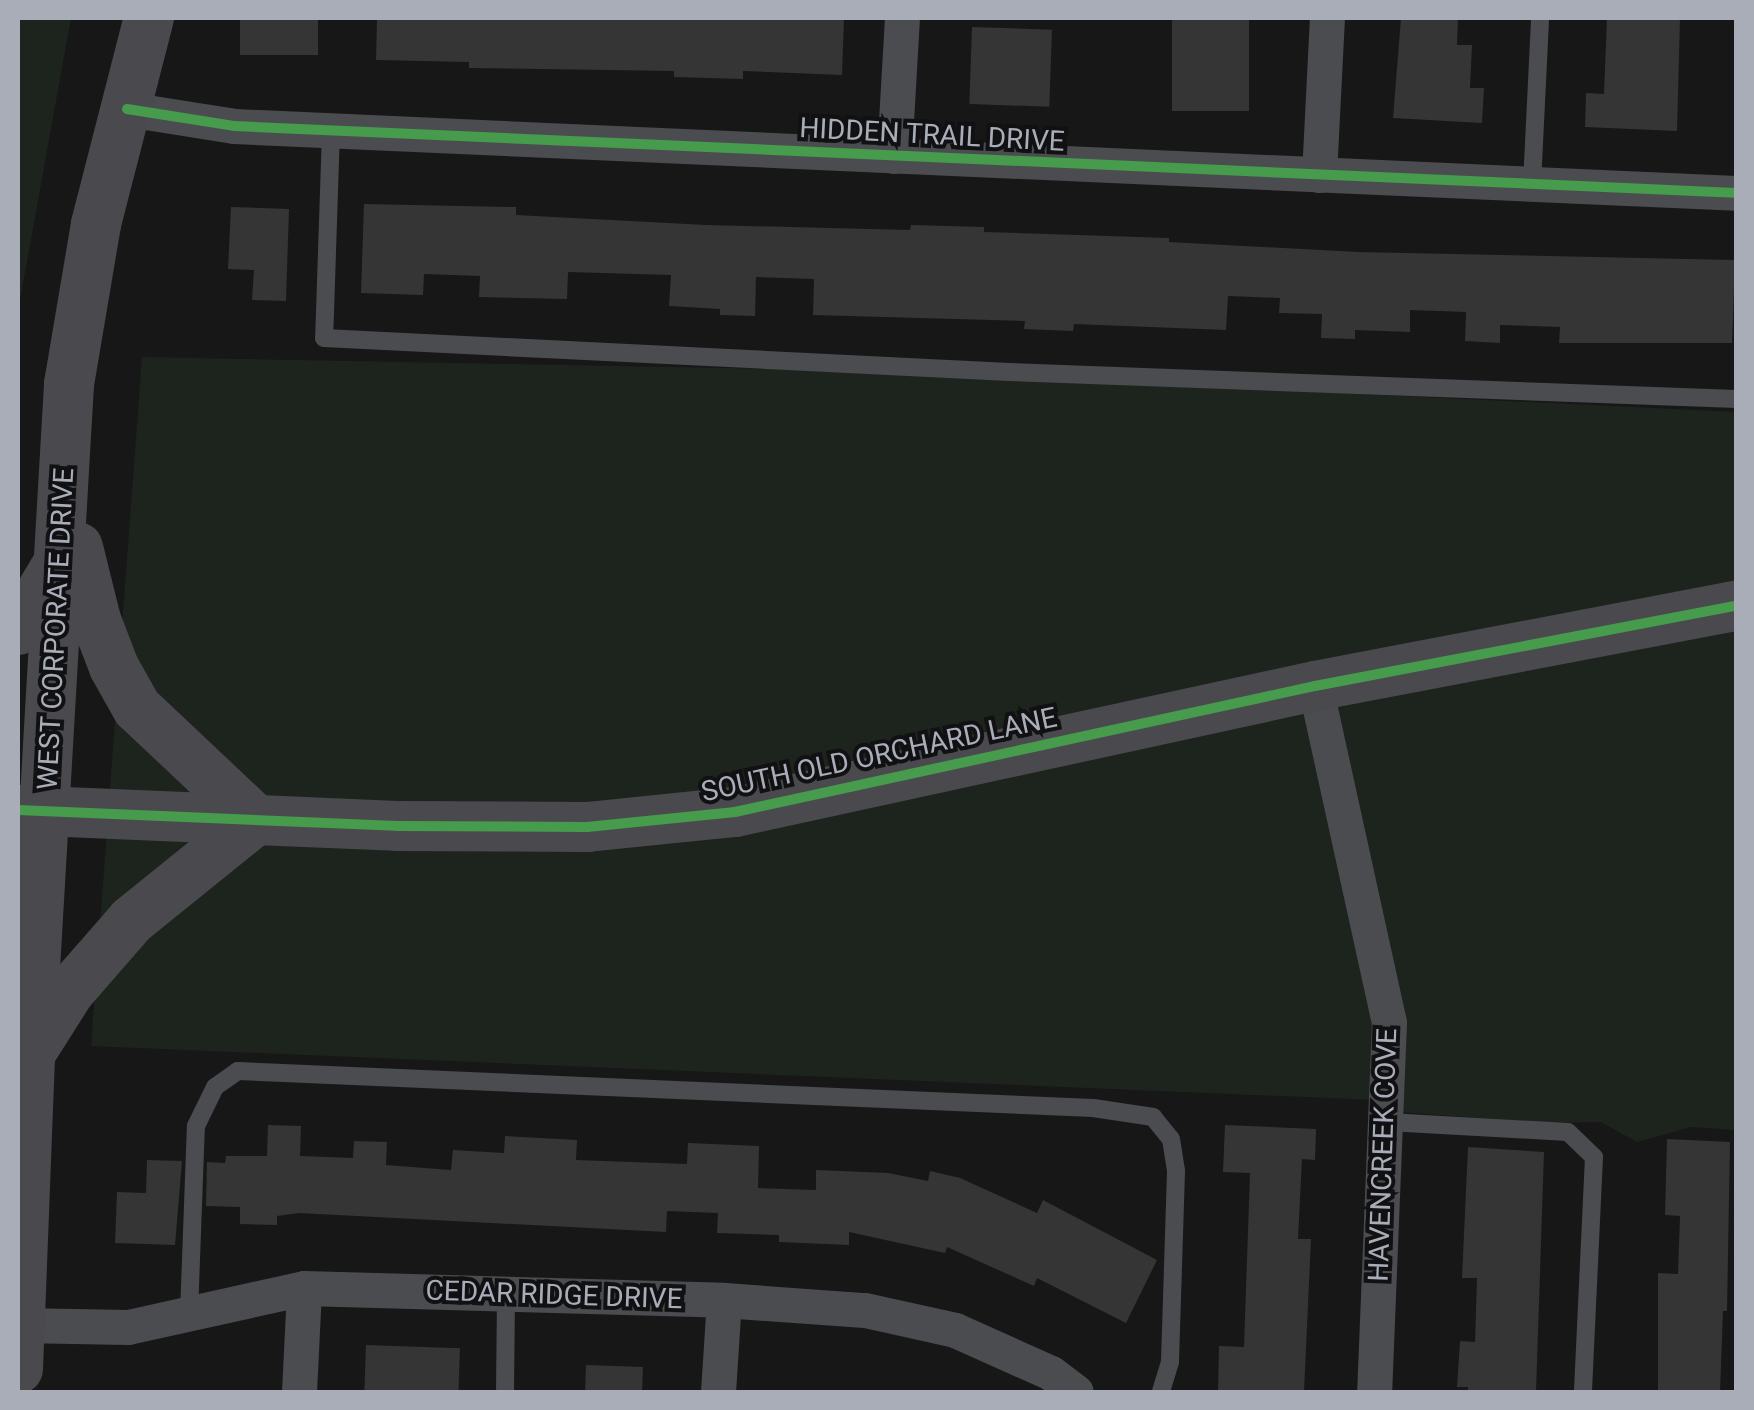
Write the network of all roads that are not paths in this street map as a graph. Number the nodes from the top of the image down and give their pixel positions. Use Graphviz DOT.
graph roads {
  1 [pos="149,18"];
  2 [pos="902,18"];
  3 [pos="1327,18"];
  4 [pos="1540,18"];
  5 [pos="127,108"];
  6 [pos="330,131"];
  7 [pos="894,156"];
  8 [pos="1319,175"];
  9 [pos="1532,184"];
  10 [pos="1736,193"];
  11 [pos="1736,399"];
  12 [pos="65,493"];
  13 [pos="62,556"];
  14 [pos="1736,606"];
  15 [pos="18,630"];
  16 [pos="1315,686"];
  17 [pos="32,810"];
  18 [pos="256,820"];
  19 [pos="26,1064"];
  20 [pos="1388,1122"];
  21 [pos="304,1288"];
  22 [pos="506,1294"];
  23 [pos="724,1300"];
  24 [pos="189,1314"];
  25 [pos="18,1340"];
  26 [pos="299,1392"];
  27 [pos="505,1392"];
  28 [pos="718,1392"];
  29 [pos="1076,1392"];
  30 [pos="1162,1392"];
  31 [pos="1374,1392"];
  32 [pos="1582,1392"];
  1 -- 5 [label="street, WEST CORPORATE DRIVE"];
  2 -- 7 [label="street"];
  3 -- 8 [label="street"];
  4 -- 9 [label="lane"];
  5 -- 6 [label="street, HIDDEN TRAIL DRIVE"];
  5 -- 12 [label="street, WEST CORPORATE DRIVE"];
  6 -- 7 [label="street, HIDDEN TRAIL DRIVE"];
  6 -- 11 [label="lane"];
  7 -- 8 [label="street, HIDDEN TRAIL DRIVE"];
  8 -- 9 [label="street, HIDDEN TRAIL DRIVE"];
  9 -- 10 [label="street, HIDDEN TRAIL DRIVE"];
  12 -- 13 [label="street, WEST CORPORATE DRIVE"];
  12 -- 18 [label="street"];
  13 -- 15 [label="street"];
  13 -- 17 [label="street, WEST CORPORATE DRIVE"];
  14 -- 16 [label="street, SOUTH OLD ORCHARD LANE"];
  16 -- 18 [label="street, SOUTH OLD ORCHARD LANE"];
  16 -- 20 [label="street, HAVENCREEK COVE"];
  17 -- 18 [label="street, SOUTH OLD ORCHARD LANE"];
  17 -- 19 [label="street, WEST CORPORATE DRIVE"];
  18 -- 19 [label="street"];
  19 -- 25 [label="street, WEST CORPORATE DRIVE"];
  20 -- 31 [label="street, HAVENCREEK COVE"];
  20 -- 32 [label="lane"];
  21 -- 22 [label="street, CEDAR RIDGE DRIVE"];
  21 -- 24 [label="street, CEDAR RIDGE DRIVE"];
  21 -- 26 [label="street"];
  22 -- 23 [label="street, CEDAR RIDGE DRIVE"];
  22 -- 27 [label="lane"];
  23 -- 28 [label="street"];
  23 -- 29 [label="street, CEDAR RIDGE DRIVE"];
  24 -- 25 [label="street, CEDAR RIDGE DRIVE"];
  24 -- 30 [label="lane"];
}
